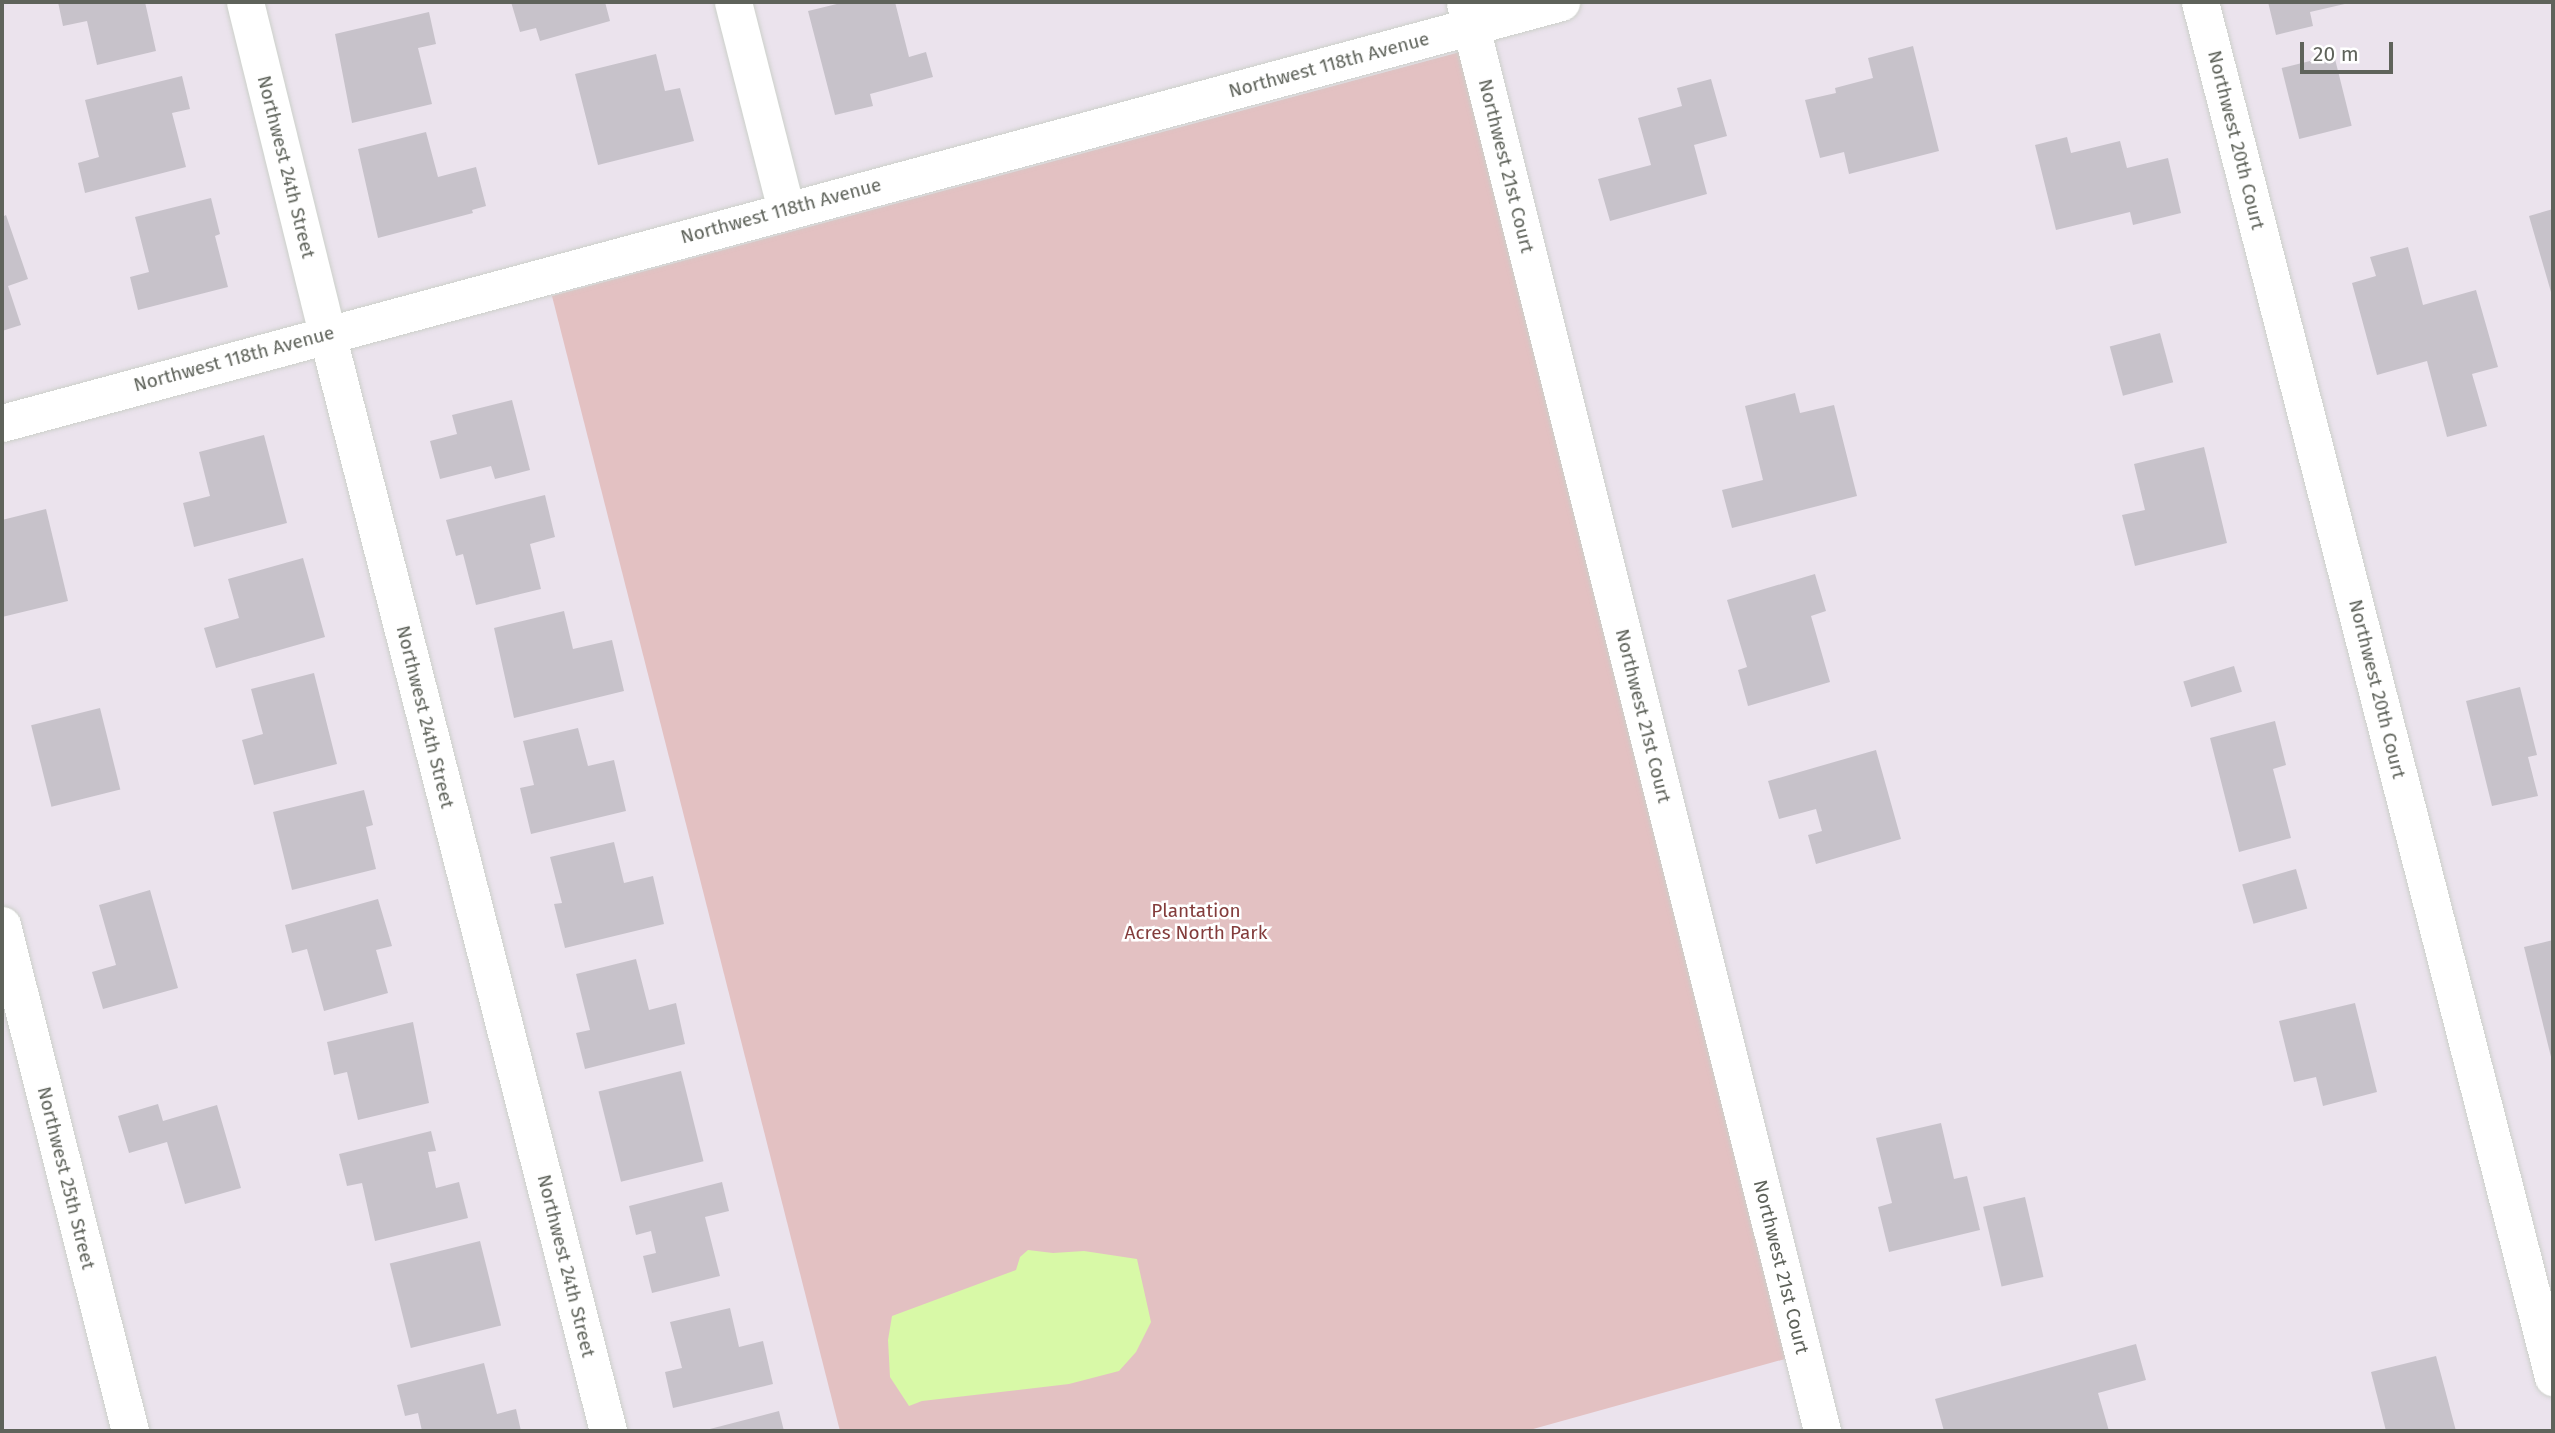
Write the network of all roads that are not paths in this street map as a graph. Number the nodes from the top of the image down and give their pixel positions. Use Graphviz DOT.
graph roads {
  1 [pos="245,2"];
  2 [pos="733,2"];
  3 [pos="1561,2"];
  4 [pos="2200,2"];
  5 [pos="1467,14"];
  6 [pos="786,210"];
  7 [pos="327,334"];
  8 [pos="2,423"];
  9 [pos="2,925"];
  10 [pos="2553,1377"];
  11 [pos="130,1431"];
  12 [pos="608,1431"];
  13 [pos="1822,1431"];
  1 -- 7 [label="street, Northwest 24th Street"];
  2 -- 6 [label="street"];
  3 -- 5 [label="street, Northwest 118th Avenue"];
  4 -- 10 [label="street, Northwest 20th Court"];
  5 -- 6 [label="street, Northwest 118th Avenue"];
  5 -- 13 [label="street, Northwest 21st Court"];
  6 -- 7 [label="street, Northwest 118th Avenue"];
  7 -- 8 [label="street, Northwest 118th Avenue"];
  7 -- 12 [label="street, Northwest 24th Street"];
  9 -- 11 [label="street, Northwest 25th Street"];
}
